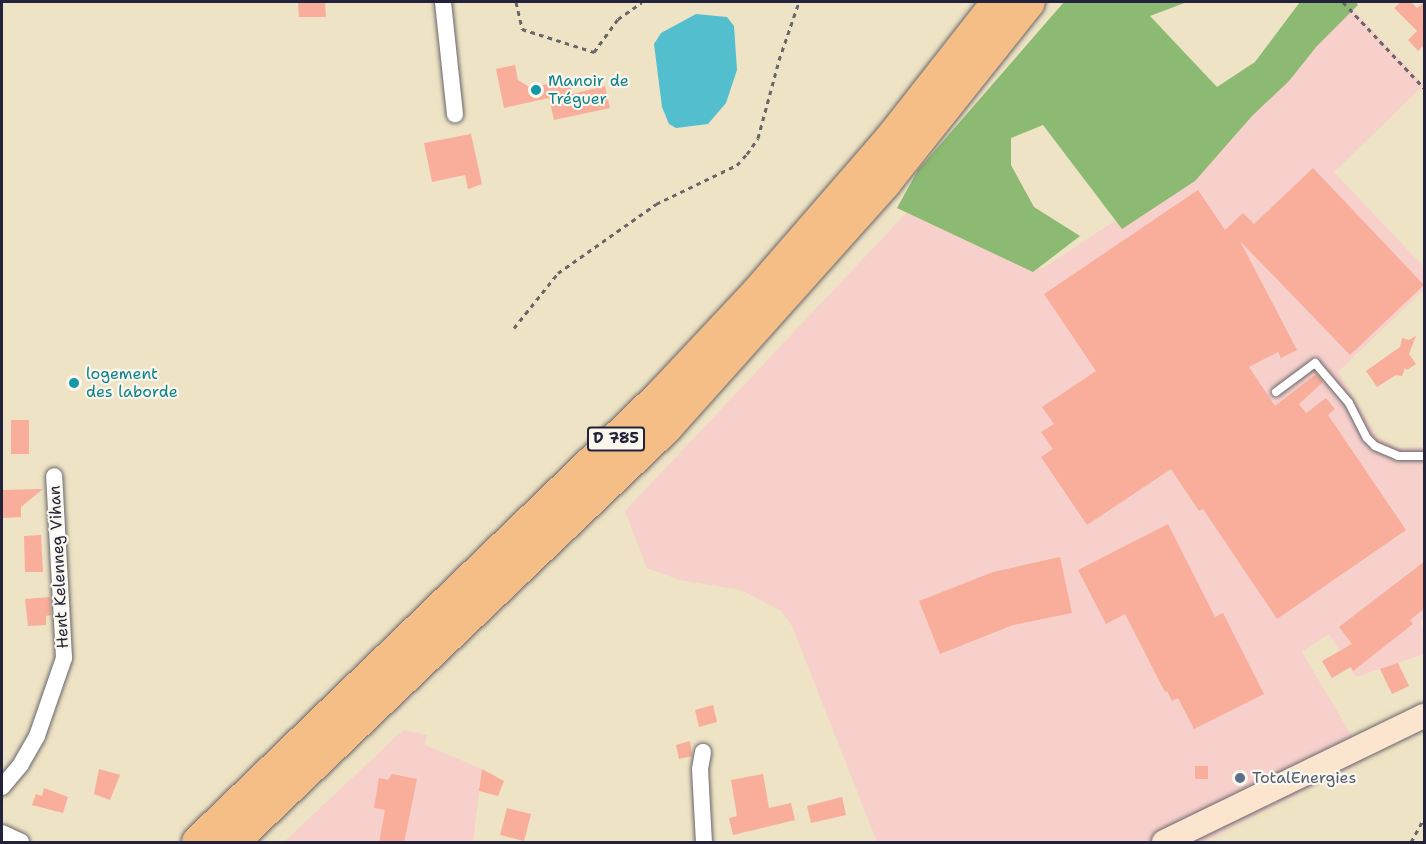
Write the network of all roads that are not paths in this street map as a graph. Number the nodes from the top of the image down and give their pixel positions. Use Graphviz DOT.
graph roads {
  1 [pos="443,2"];
  2 [pos="998,2"];
  3 [pos="1029,2"];
  4 [pos="455,114"];
  5 [pos="1276,392"];
  6 [pos="1425,456"];
  7 [pos="54,476"];
  8 [pos="1425,716"];
  9 [pos="702,752"];
  10 [pos="2,787"];
  11 [pos="2,832"];
  12 [pos="21,843"];
  13 [pos="198,843"];
  14 [pos="233,843"];
  15 [pos="704,843"];
  16 [pos="1164,843"];
  1 -- 4 [label="street"];
  2 -- 13 [label="highway, D 785"];
  3 -- 14 [label="highway, D 785"];
  5 -- 6 [label="lane"];
  7 -- 10 [label="street, Hent Kelenneg Vihan"];
  8 -- 16 [label="street"];
  9 -- 15 [label="street"];
  11 -- 12 [label="street"];
}
